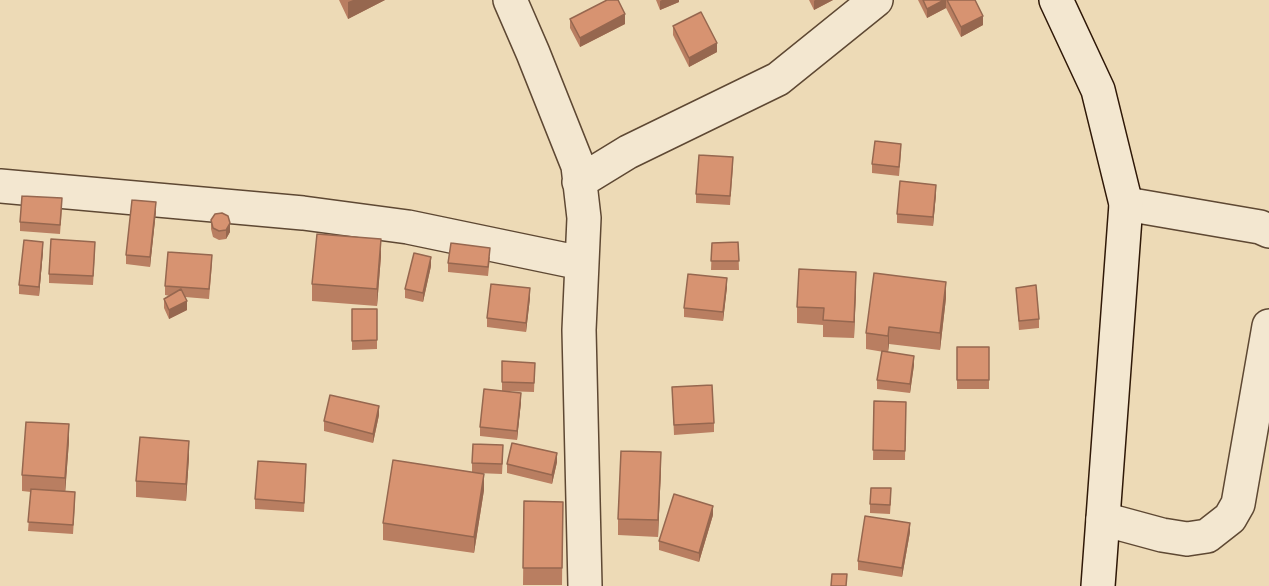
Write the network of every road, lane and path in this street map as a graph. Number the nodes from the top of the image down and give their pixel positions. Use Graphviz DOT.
graph roads {
  1 [pos="510,0"];
  2 [pos="876,0"];
  3 [pos="1056,0"];
  4 [pos="579,182"];
  5 [pos="0,186"];
  6 [pos="1126,204"];
  7 [pos="1269,231"];
  8 [pos="581,263"];
  9 [pos="1269,326"];
  10 [pos="1103,519"];
  11 [pos="585,586"];
  12 [pos="1098,586"];
  1 -- 4 [label="street"];
  2 -- 4 [label="street"];
  3 -- 6 [label="street"];
  4 -- 8 [label="street"];
  5 -- 8 [label="street"];
  6 -- 7 [label="street"];
  6 -- 10 [label="street"];
  8 -- 11 [label="street"];
  9 -- 10 [label="street"];
  10 -- 12 [label="street"];
}
